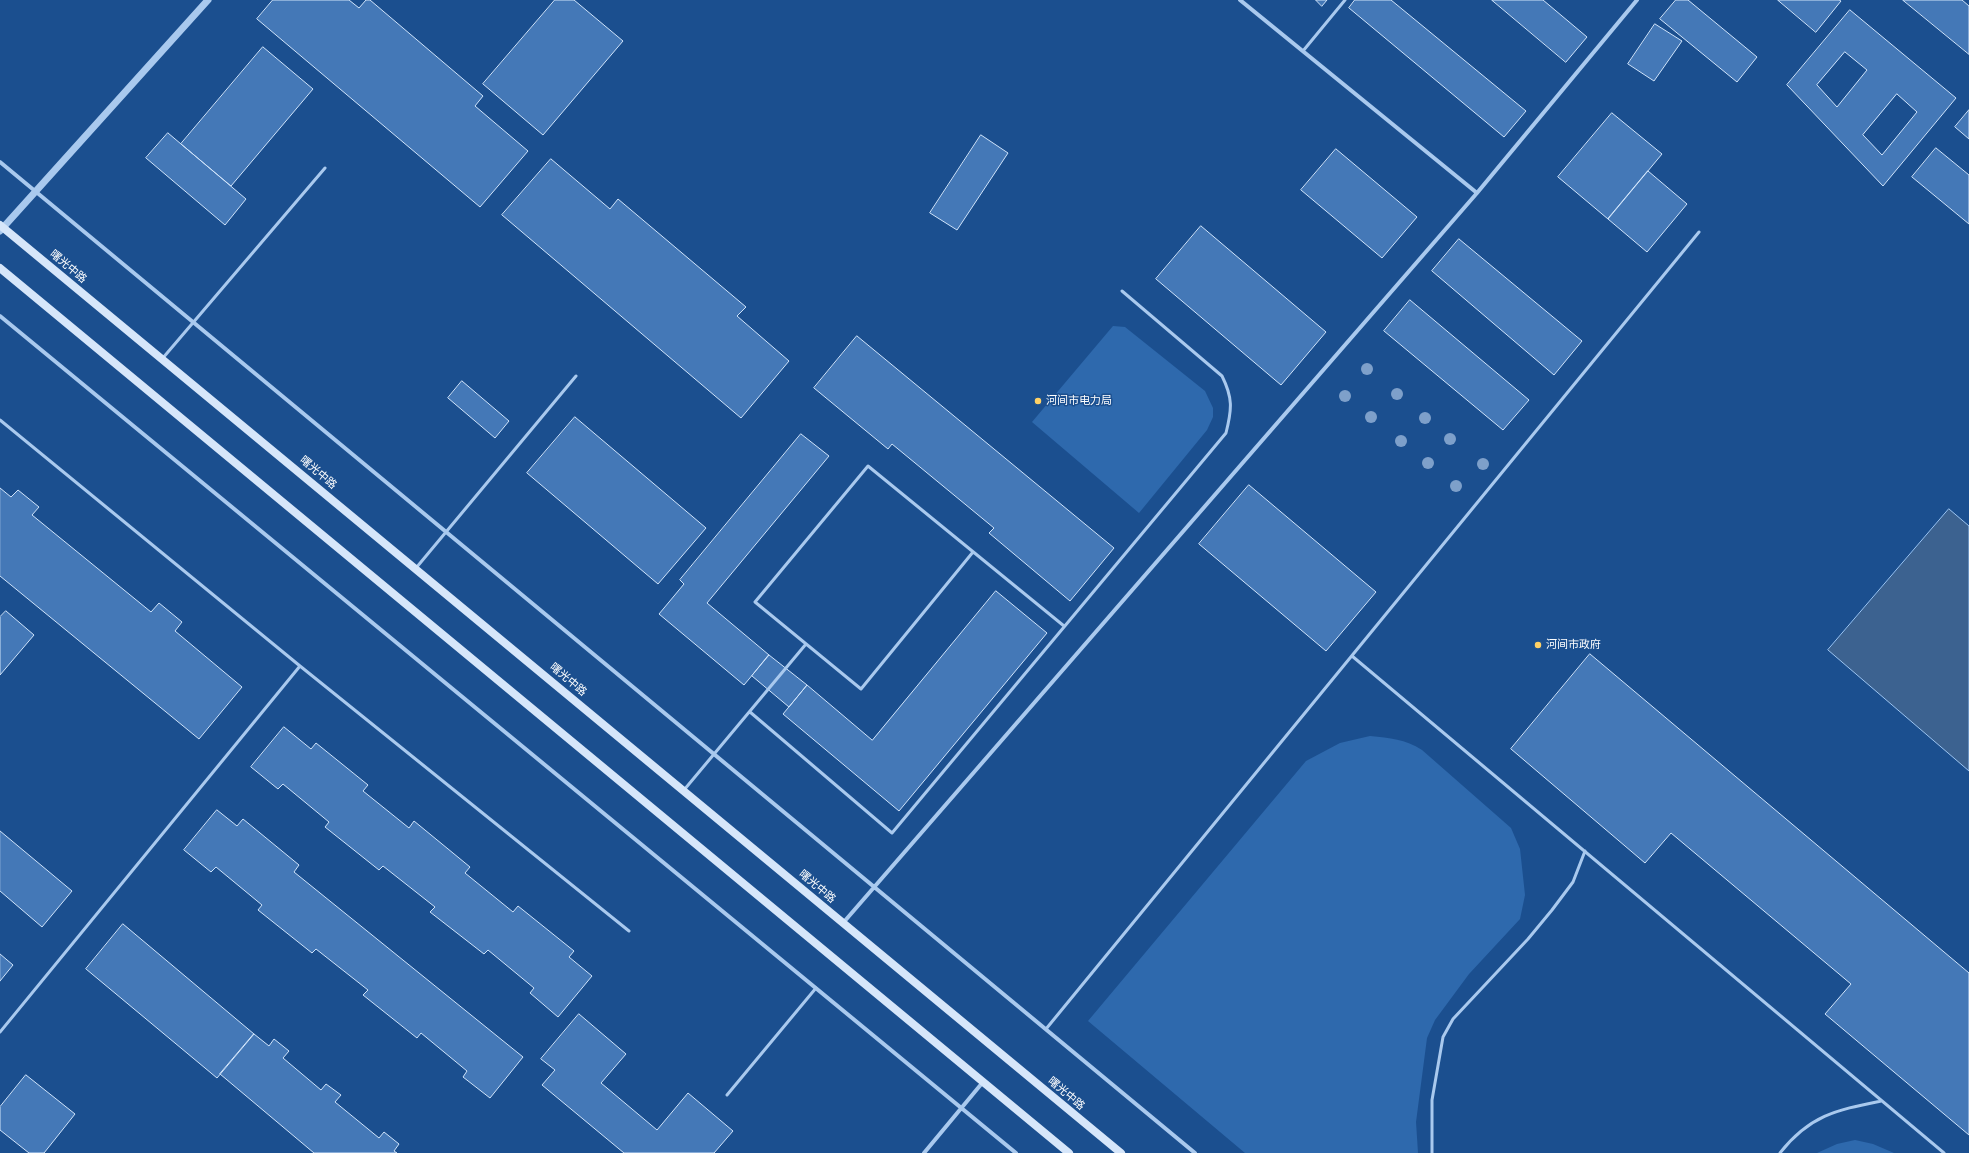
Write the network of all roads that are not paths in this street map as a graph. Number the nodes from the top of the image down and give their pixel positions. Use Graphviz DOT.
graph roads {
  1 [pos="208,0"];
  2 [pos="1240,0"];
  3 [pos="1344,0"];
  4 [pos="1637,0"];
  5 [pos="1302,51"];
  6 [pos="0,162"];
  7 [pos="325,168"];
  8 [pos="36,192"];
  9 [pos="1477,193"];
  10 [pos="1,228"];
  11 [pos="1699,232"];
  12 [pos="0,268"];
  13 [pos="1122,291"];
  14 [pos="0,316"];
  15 [pos="193,322"];
  16 [pos="162,358"];
  17 [pos="576,376"];
  18 [pos="0,420"];
  19 [pos="447,532"];
  20 [pos="973,552"];
  21 [pos="416,568"];
  22 [pos="1064,626"];
  23 [pos="806,644"];
  24 [pos="1352,656"];
  25 [pos="300,666"];
  26 [pos="750,712"];
  27 [pos="714,754"];
  28 [pos="684,790"];
  29 [pos="1585,851"];
  30 [pos="875,888"];
  31 [pos="843,923"];
  32 [pos="630,931"];
  33 [pos="816,988"];
  34 [pos="1046,1029"];
  35 [pos="0,1032"];
  36 [pos="983,1082"];
  37 [pos="726,1095"];
  38 [pos="1881,1101"];
  39 [pos="961,1108"];
  40 [pos="924,1153"];
  41 [pos="1016,1153"];
  42 [pos="1069,1153"];
  43 [pos="1121,1153"];
  44 [pos="1195,1153"];
  45 [pos="1432,1153"];
  46 [pos="1780,1153"];
  47 [pos="1944,1153"];
  1 -- 8 [label="street"];
  2 -- 5 [label="street"];
  3 -- 5 [label="lane"];
  4 -- 9 [label="street"];
  5 -- 9 [label="street"];
  6 -- 8 [label="street"];
  7 -- 15 [label="lane"];
  8 -- 10 [label="street"];
  8 -- 15 [label="street"];
  9 -- 30 [label="street"];
  10 -- 16 [label="main road, 曙光中路"];
  11 -- 24 [label="lane"];
  12 -- 36 [label="main road"];
  13 -- 22 [label="lane"];
  14 -- 33 [label="street"];
  15 -- 16 [label="lane"];
  15 -- 19 [label="street"];
  16 -- 21 [label="main road, 曙光中路"];
  17 -- 19 [label="lane"];
  18 -- 25 [label="lane"];
  19 -- 21 [label="lane"];
  19 -- 27 [label="street"];
  20 -- 22 [label="lane"];
  20 -- 23 [label="lane"];
  20 -- 23 [label="lane"];
  21 -- 28 [label="main road, 曙光中路"];
  22 -- 26 [label="lane"];
  23 -- 26 [label="lane"];
  24 -- 29 [label="lane"];
  24 -- 34 [label="lane"];
  25 -- 32 [label="lane"];
  25 -- 35 [label="lane"];
  26 -- 27 [label="lane"];
  27 -- 28 [label="lane"];
  27 -- 30 [label="street"];
  28 -- 31 [label="main road, 曙光中路"];
  29 -- 38 [label="lane"];
  29 -- 45 [label="lane"];
  30 -- 31 [label="street"];
  30 -- 34 [label="street"];
  31 -- 43 [label="main road, 曙光中路"];
  33 -- 37 [label="lane"];
  33 -- 39 [label="street"];
  34 -- 44 [label="street"];
  36 -- 39 [label="street"];
  36 -- 42 [label="main road"];
  38 -- 46 [label="lane"];
  38 -- 47 [label="lane"];
  39 -- 40 [label="street"];
  39 -- 41 [label="street"];
}
